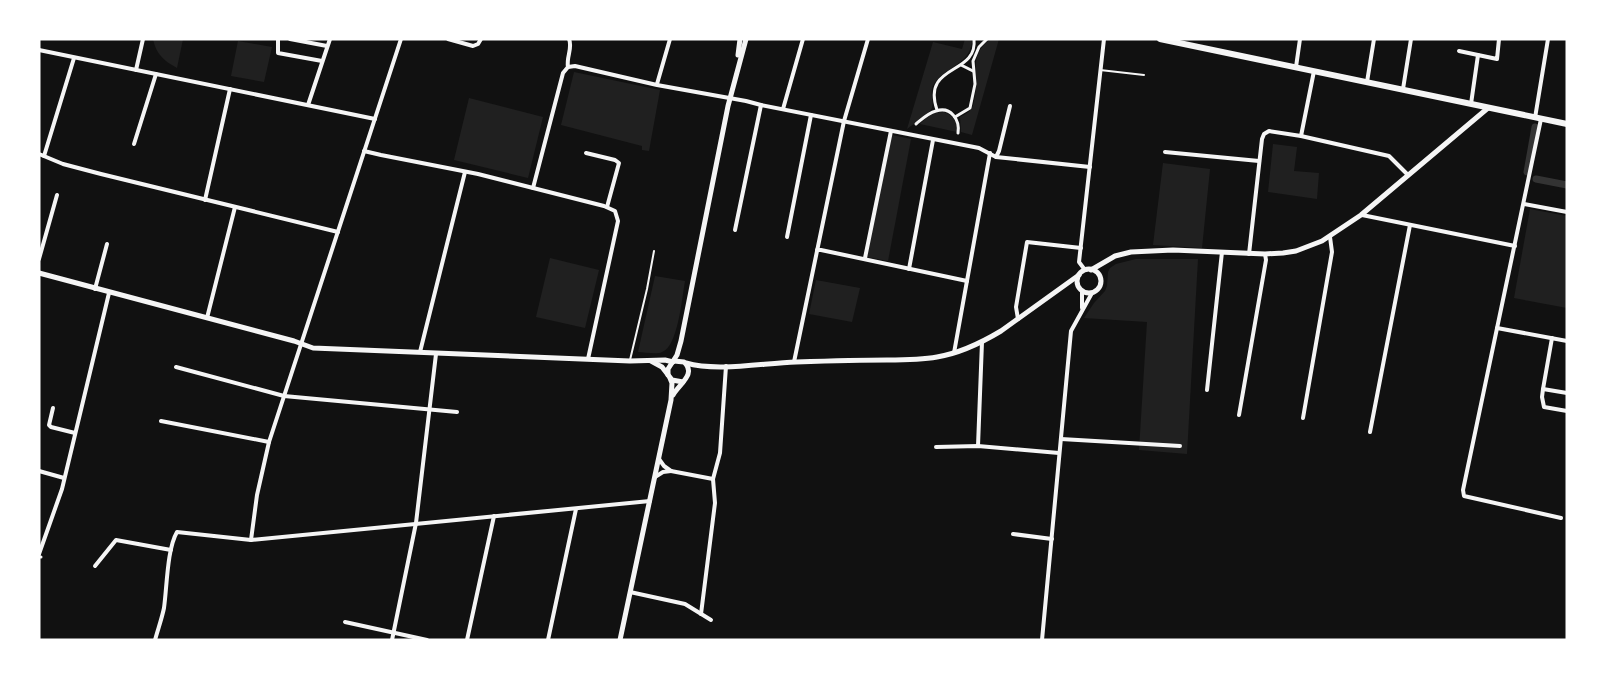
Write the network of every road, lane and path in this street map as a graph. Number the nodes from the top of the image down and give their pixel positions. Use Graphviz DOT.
graph roads {
  1 [pos="143,39"];
  2 [pos="278,39"];
  3 [pos="290,39"];
  4 [pos="330,39"];
  5 [pos="395,39"];
  6 [pos="448,39"];
  7 [pos="481,39"];
  8 [pos="569,39"];
  9 [pos="670,39"];
  10 [pos="740,39"];
  11 [pos="746,39"];
  12 [pos="802,39"];
  13 [pos="868,39"];
  14 [pos="974,39"];
  15 [pos="987,39"];
  16 [pos="1104,39"];
  17 [pos="1160,39"];
  18 [pos="1300,39"];
  19 [pos="1374,39"];
  20 [pos="1411,39"];
  21 [pos="1499,39"];
  22 [pos="1548,39"];
  23 [pos="401,40"];
  24 [pos="1178,41"];
  25 [pos="327,46"];
  26 [pos="39,51"];
  27 [pos="1459,51"];
  28 [pos="1478,55"];
  29 [pos="74,58"];
  30 [pos="322,61"];
  31 [pos="962,65"];
  32 [pos="568,67"];
  33 [pos="737,68"];
  34 [pos="1296,68"];
  35 [pos="136,70"];
  36 [pos="1100,70"];
  37 [pos="974,71"];
  38 [pos="1314,71"];
  39 [pos="156,74"];
  40 [pos="1144,75"];
  41 [pos="1367,82"];
  42 [pos="657,85"];
  43 [pos="230,88"];
  44 [pos="1403,90"];
  45 [pos="729,97"];
  46 [pos="1471,104"];
  47 [pos="308,105"];
  48 [pos="761,105"];
  49 [pos="1010,106"];
  50 [pos="1488,108"];
  51 [pos="783,109"];
  52 [pos="936,110"];
  53 [pos="811,115"];
  54 [pos="955,117"];
  55 [pos="1538,118"];
  56 [pos="375,119"];
  57 [pos="844,121"];
  58 [pos="916,124"];
  59 [pos="1567,124"];
  60 [pos="891,131"];
  61 [pos="958,133"];
  62 [pos="1301,136"];
  63 [pos="933,140"];
  64 [pos="134,144"];
  65 [pos="364,151"];
  66 [pos="1165,152"];
  67 [pos="586,153"];
  68 [pos="990,153"];
  69 [pos="41,155"];
  70 [pos="996,157"];
  71 [pos="1259,161"];
  72 [pos="1090,167"];
  73 [pos="465,172"];
  74 [pos="1408,176"];
  75 [pos="533,188"];
  76 [pos="57,195"];
  77 [pos="205,200"];
  78 [pos="1523,204"];
  79 [pos="235,207"];
  80 [pos="607,207"];
  81 [pos="1567,212"];
  82 [pos="1361,215"];
  83 [pos="1410,225"];
  84 [pos="735,230"];
  85 [pos="338,232"];
  86 [pos="787,237"];
  87 [pos="1330,237"];
  88 [pos="107,244"];
  89 [pos="1515,246"];
  90 [pos="1081,248"];
  91 [pos="817,250"];
  92 [pos="654,251"];
  93 [pos="1222,252"];
  94 [pos="1249,254"];
  95 [pos="1265,254"];
  96 [pos="39,258"];
  97 [pos="865,258"];
  98 [pos="1107,261"];
  99 [pos="909,269"];
  100 [pos="1088,270"];
  101 [pos="39,273"];
  102 [pos="1079,274"];
  103 [pos="1100,276"];
  104 [pos="967,281"];
  105 [pos="95,289"];
  106 [pos="1060,289"];
  107 [pos="1081,290"];
  108 [pos="109,293"];
  109 [pos="1092,293"];
  110 [pos="1082,312"];
  111 [pos="207,318"];
  112 [pos="1018,319"];
  113 [pos="1497,328"];
  114 [pos="1552,338"];
  115 [pos="681,341"];
  116 [pos="1567,341"];
  117 [pos="982,342"];
  118 [pos="301,344"];
  119 [pos="420,352"];
  120 [pos="954,353"];
  121 [pos="436,354"];
  122 [pos="588,359"];
  123 [pos="630,361"];
  124 [pos="650,361"];
  125 [pos="673,362"];
  126 [pos="794,362"];
  127 [pos="685,363"];
  128 [pos="705,366"];
  129 [pos="726,366"];
  130 [pos="176,367"];
  131 [pos="689,375"];
  132 [pos="669,377"];
  133 [pos="682,382"];
  134 [pos="1543,388"];
  135 [pos="1207,390"];
  136 [pos="1567,393"];
  137 [pos="284,396"];
  138 [pos="671,400"];
  139 [pos="53,408"];
  140 [pos="430,410"];
  141 [pos="1567,411"];
  142 [pos="457,412"];
  143 [pos="1239,415"];
  144 [pos="1303,418"];
  145 [pos="161,421"];
  146 [pos="1370,432"];
  147 [pos="75,433"];
  148 [pos="1061,439"];
  149 [pos="269,442"];
  150 [pos="978,446"];
  151 [pos="1180,446"];
  152 [pos="936,447"];
  153 [pos="1059,453"];
  154 [pos="659,459"];
  155 [pos="39,471"];
  156 [pos="671,471"];
  157 [pos="655,477"];
  158 [pos="64,478"];
  159 [pos="713,479"];
  160 [pos="650,501"];
  161 [pos="576,509"];
  162 [pos="494,516"];
  163 [pos="1561,518"];
  164 [pos="416,523"];
  165 [pos="1013,534"];
  166 [pos="1052,539"];
  167 [pos="251,540"];
  168 [pos="171,550"];
  169 [pos="40,556"];
  170 [pos="95,566"];
  171 [pos="630,592"];
  172 [pos="701,614"];
  173 [pos="711,620"];
  174 [pos="345,622"];
  175 [pos="393,633"];
  176 [pos="155,640"];
  177 [pos="392,640"];
  178 [pos="427,640"];
  179 [pos="467,640"];
  180 [pos="548,640"];
  181 [pos="620,640"];
  182 [pos="1042,640"];
  1 -- 35 [label="street"];
  2 -- 30 [label="street"];
  3 -- 25 [label="street"];
  4 -- 25 [label="street"];
  5 -- 23 [label="street"];
  6 -- 7 [label="street"];
  8 -- 32 [label="street"];
  9 -- 42 [label="street"];
  10 -- 33 [label="street"];
  11 -- 33 [label="street"];
  12 -- 51 [label="street"];
  13 -- 57 [label="street"];
  14 -- 31 [label="street"];
  15 -- 37 [label="street"];
  16 -- 36 [label="street"];
  17 -- 24 [label="main road"];
  18 -- 34 [label="street"];
  19 -- 41 [label="street"];
  20 -- 44 [label="street"];
  21 -- 28 [label="street"];
  22 -- 55 [label="street"];
  23 -- 56 [label="street"];
  24 -- 34 [label="main road"];
  25 -- 30 [label="street"];
  26 -- 29 [label="street"];
  27 -- 28 [label="street"];
  28 -- 46 [label="street"];
  29 -- 35 [label="street"];
  29 -- 69 [label="street"];
  30 -- 47 [label="street"];
  31 -- 37 [label="street"];
  31 -- 52 [label="street"];
  32 -- 42 [label="street"];
  32 -- 75 [label="street"];
  33 -- 45 [label="street"];
  34 -- 38 [label="main road"];
  35 -- 39 [label="street"];
  36 -- 40 [label="lane"];
  36 -- 72 [label="street"];
  37 -- 54 [label="street"];
  38 -- 41 [label="main road"];
  38 -- 62 [label="street"];
  39 -- 43 [label="street"];
  39 -- 64 [label="street"];
  41 -- 44 [label="main road"];
  42 -- 45 [label="street"];
  43 -- 47 [label="street"];
  43 -- 77 [label="street"];
  44 -- 46 [label="main road"];
  45 -- 48 [label="street"];
  45 -- 115 [label="street"];
  46 -- 50 [label="main road"];
  47 -- 56 [label="street"];
  48 -- 51 [label="street"];
  48 -- 84 [label="street"];
  49 -- 70 [label="street"];
  50 -- 55 [label="main road"];
  50 -- 74 [label="street"];
  51 -- 53 [label="street"];
  52 -- 54 [label="street"];
  52 -- 58 [label="street"];
  53 -- 57 [label="street"];
  53 -- 86 [label="street"];
  54 -- 61 [label="street"];
  55 -- 59 [label="main road"];
  55 -- 78 [label="street"];
  56 -- 65 [label="street"];
  57 -- 60 [label="street"];
  57 -- 91 [label="street"];
  60 -- 63 [label="street"];
  60 -- 97 [label="street"];
  62 -- 71 [label="street"];
  62 -- 74 [label="street"];
  63 -- 68 [label="street"];
  63 -- 99 [label="street"];
  65 -- 73 [label="street"];
  65 -- 85 [label="street"];
  66 -- 71 [label="street"];
  67 -- 80 [label="street"];
  68 -- 70 [label="street"];
  68 -- 104 [label="street"];
  69 -- 77 [label="street"];
  70 -- 72 [label="street"];
  71 -- 94 [label="street"];
  72 -- 90 [label="street"];
  73 -- 75 [label="street"];
  73 -- 119 [label="street"];
  74 -- 82 [label="street"];
  75 -- 80 [label="street"];
  76 -- 96 [label="street"];
  77 -- 79 [label="street"];
  78 -- 81 [label="street"];
  78 -- 89 [label="street"];
  79 -- 85 [label="street"];
  79 -- 111 [label="street"];
  80 -- 122 [label="street"];
  82 -- 83 [label="street"];
  82 -- 87 [label="street"];
  83 -- 89 [label="street"];
  83 -- 146 [label="street"];
  85 -- 118 [label="street"];
  87 -- 95 [label="street"];
  87 -- 144 [label="street"];
  88 -- 105 [label="street"];
  89 -- 113 [label="street"];
  90 -- 100 [label="street"];
  90 -- 112 [label="street"];
  91 -- 97 [label="street"];
  91 -- 126 [label="street"];
  92 -- 123 [label="lane"];
  93 -- 94 [label="street"];
  93 -- 98 [label="street"];
  93 -- 135 [label="street"];
  94 -- 95 [label="street"];
  95 -- 143 [label="street"];
  97 -- 99 [label="street"];
  98 -- 100 [label="street"];
  98 -- 103 [label="street"];
  99 -- 104 [label="street"];
  100 -- 102 [label="street"];
  100 -- 103 [label="street"];
  101 -- 105 [label="street"];
  102 -- 106 [label="street"];
  102 -- 107 [label="street"];
  103 -- 109 [label="street"];
  104 -- 120 [label="street"];
  105 -- 108 [label="street"];
  106 -- 107 [label="street"];
  106 -- 112 [label="street"];
  107 -- 109 [label="street"];
  107 -- 110 [label="street"];
  108 -- 111 [label="street"];
  108 -- 147 [label="street"];
  109 -- 110 [label="street"];
  110 -- 148 [label="street"];
  111 -- 118 [label="street"];
  112 -- 117 [label="street"];
  113 -- 114 [label="street"];
  113 -- 163 [label="street"];
  114 -- 116 [label="street"];
  114 -- 134 [label="street"];
  115 -- 125 [label="street"];
  115 -- 127 [label="street"];
  117 -- 120 [label="street"];
  117 -- 150 [label="street"];
  118 -- 119 [label="street"];
  118 -- 137 [label="street"];
  119 -- 121 [label="street"];
  120 -- 126 [label="street"];
  121 -- 122 [label="street"];
  121 -- 140 [label="street"];
  122 -- 123 [label="street"];
  123 -- 124 [label="street"];
  124 -- 125 [label="street"];
  124 -- 132 [label="street"];
  125 -- 127 [label="street"];
  125 -- 132 [label="street"];
  126 -- 129 [label="street"];
  127 -- 128 [label="street"];
  127 -- 131 [label="street"];
  128 -- 129 [label="street"];
  128 -- 131 [label="street"];
  129 -- 159 [label="street"];
  130 -- 137 [label="street"];
  131 -- 133 [label="street"];
  132 -- 133 [label="street"];
  132 -- 138 [label="street"];
  133 -- 138 [label="street"];
  134 -- 136 [label="street"];
  134 -- 141 [label="street"];
  137 -- 140 [label="street"];
  137 -- 149 [label="street"];
  138 -- 154 [label="street"];
  139 -- 147 [label="street"];
  140 -- 142 [label="street"];
  140 -- 164 [label="street"];
  145 -- 149 [label="street"];
  147 -- 158 [label="street"];
  148 -- 151 [label="street"];
  148 -- 153 [label="street"];
  149 -- 167 [label="street"];
  150 -- 152 [label="street"];
  150 -- 153 [label="street"];
  153 -- 166 [label="street"];
  154 -- 156 [label="street"];
  154 -- 157 [label="street"];
  155 -- 158 [label="street"];
  156 -- 157 [label="street"];
  156 -- 159 [label="street"];
  157 -- 160 [label="street"];
  158 -- 169 [label="street"];
  159 -- 172 [label="street"];
  160 -- 161 [label="street"];
  160 -- 171 [label="street"];
  161 -- 162 [label="street"];
  161 -- 180 [label="street"];
  162 -- 164 [label="street"];
  162 -- 179 [label="street"];
  164 -- 167 [label="street"];
  164 -- 175 [label="street"];
  165 -- 166 [label="street"];
  166 -- 182 [label="street"];
  167 -- 168 [label="street"];
  168 -- 170 [label="street"];
  168 -- 176 [label="street"];
  171 -- 172 [label="street"];
  171 -- 181 [label="street"];
  172 -- 173 [label="street"];
  174 -- 175 [label="street"];
  175 -- 177 [label="street"];
  175 -- 178 [label="street"];
}
